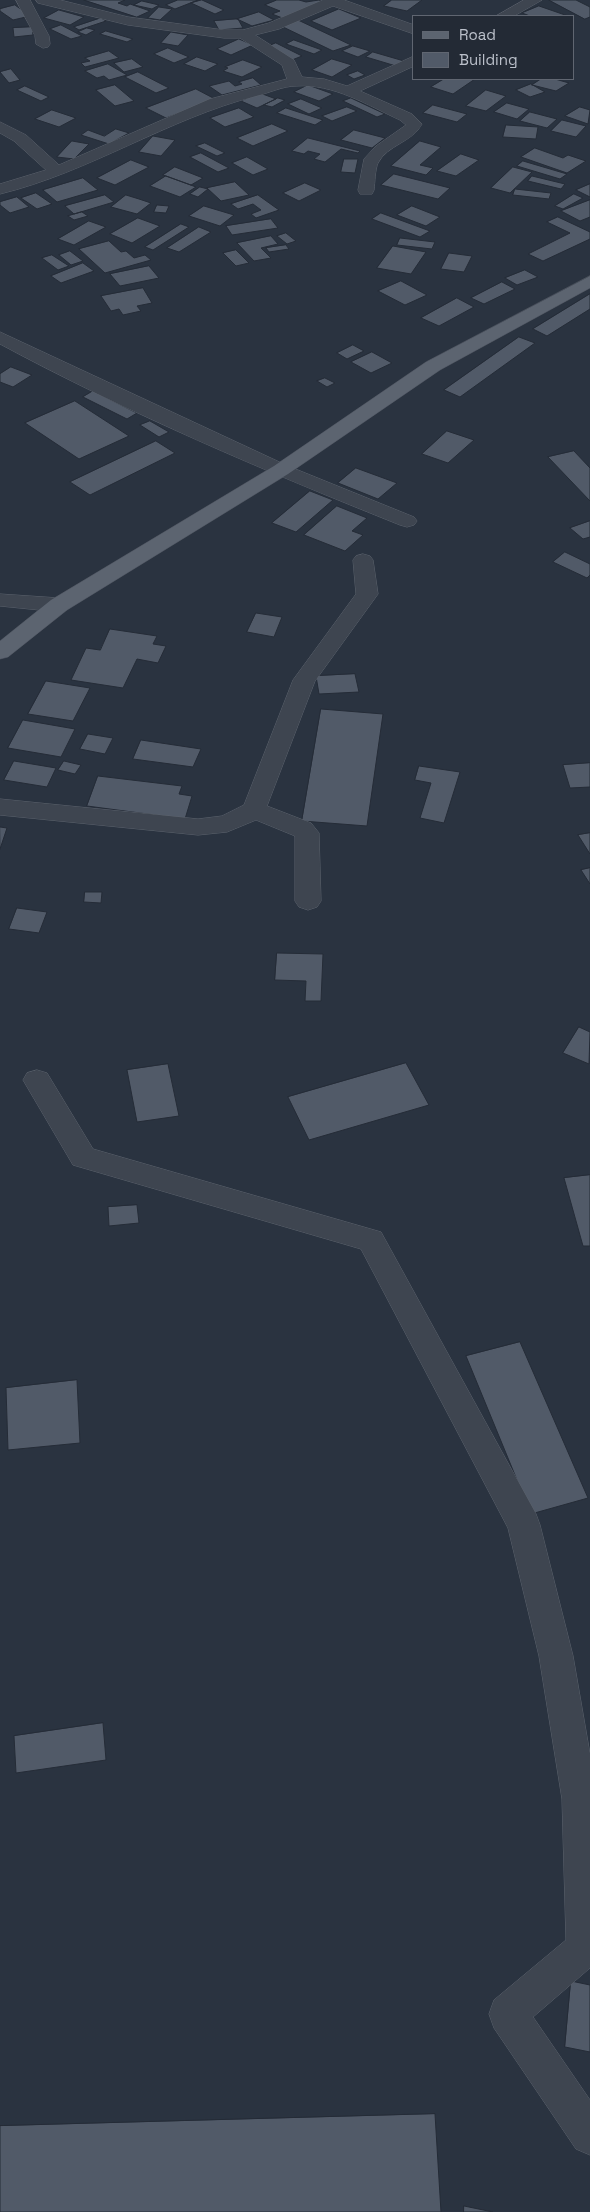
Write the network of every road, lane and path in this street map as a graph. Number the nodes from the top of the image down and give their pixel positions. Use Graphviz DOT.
graph roads {
  1 [pos="23,0"];
  2 [pos="43,0"];
  3 [pos="535,0"];
  4 [pos="331,1"];
  5 [pos="505,15"];
  6 [pos="412,29"];
  7 [pos="243,34"];
  8 [pos="44,44"];
  9 [pos="412,61"];
  10 [pos="296,82"];
  11 [pos="348,91"];
  12 [pos="0,127"];
  13 [pos="56,172"];
  14 [pos="0,189"];
  15 [pos="366,190"];
  16 [pos="590,281"];
  17 [pos="0,337"];
  18 [pos="281,470"];
  19 [pos="407,522"];
  20 [pos="363,560"];
  21 [pos="0,600"];
  22 [pos="59,605"];
  23 [pos="0,652"];
  24 [pos="0,806"];
  25 [pos="254,810"];
  26 [pos="308,902"];
  27 [pos="37,1080"];
  28 [pos="590,2135"];
  1 -- 8 [label="street"];
  2 -- 7 [label="street"];
  3 -- 5 [label="street"];
  4 -- 6 [label="street"];
  4 -- 7 [label="street"];
  7 -- 10 [label="street"];
  9 -- 11 [label="street"];
  10 -- 11 [label="street"];
  10 -- 13 [label="street"];
  11 -- 15 [label="street"];
  12 -- 13 [label="street"];
  13 -- 14 [label="street"];
  16 -- 18 [label="main road"];
  17 -- 18 [label="street"];
  18 -- 19 [label="street"];
  18 -- 22 [label="main road"];
  20 -- 25 [label="street"];
  21 -- 22 [label="street"];
  22 -- 23 [label="main road"];
  24 -- 25 [label="street"];
  25 -- 26 [label="street"];
  27 -- 28 [label="street"];
}
